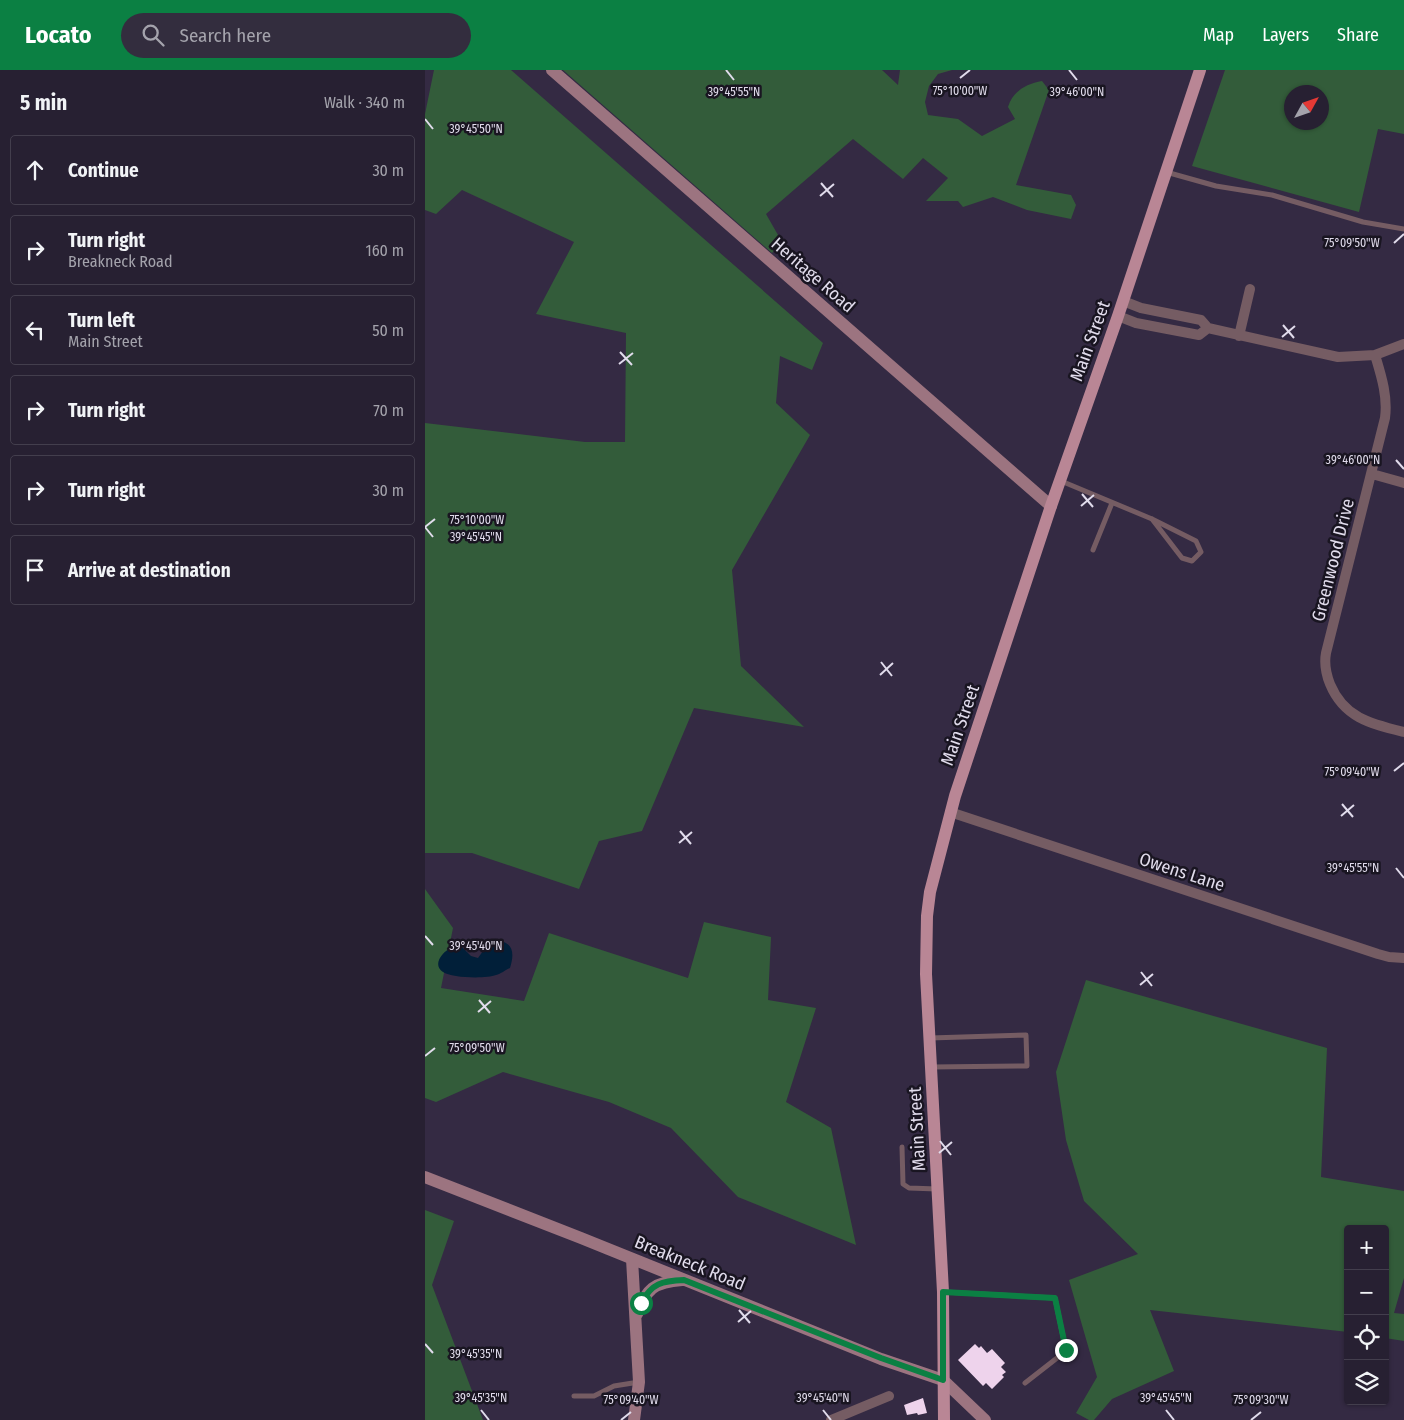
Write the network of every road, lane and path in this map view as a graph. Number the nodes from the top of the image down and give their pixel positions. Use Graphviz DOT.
graph roads {
  1 [pos="552,70"];
  2 [pos="1200,70"];
  3 [pos="1165,172"];
  4 [pos="1404,230"];
  5 [pos="1249,289"];
  6 [pos="1123,301"];
  7 [pos="1118,316"];
  8 [pos="1208,328"];
  9 [pos="1239,336"];
  10 [pos="1404,344"];
  11 [pos="1375,355"];
  12 [pos="1372,474"];
  13 [pos="1060,481"];
  14 [pos="1404,483"];
  15 [pos="1112,503"];
  16 [pos="1051,506"];
  17 [pos="1152,519"];
  18 [pos="1093,550"];
  19 [pos="1404,732"];
  20 [pos="950,812"];
  21 [pos="1404,958"];
  22 [pos="929,1038"];
  23 [pos="931,1067"];
  24 [pos="902,1146"];
  25 [pos="425,1177"];
  26 [pos="937,1189"];
  27 [pos="632,1259"];
  28 [pos="684,1280"];
  29 [pos="943,1292"];
  30 [pos="635,1319"];
  31 [pos="943,1380"];
  32 [pos="639,1382"];
  33 [pos="1025,1383"];
  34 [pos="574,1396"];
  35 [pos="889,1396"];
  36 [pos="635,1420"];
  37 [pos="831,1420"];
  38 [pos="944,1420"];
  39 [pos="985,1420"];
  1 -- 16 [label="main road, Heritage Road"];
  2 -- 3 [label="main road, Main Street"];
  3 -- 4 [label="lane"];
  3 -- 6 [label="main road, Main Street"];
  5 -- 9 [label="street"];
  6 -- 7 [label="main road, Main Street"];
  6 -- 8 [label="street"];
  7 -- 8 [label="street"];
  7 -- 13 [label="main road, Main Street"];
  8 -- 9 [label="street"];
  9 -- 11 [label="street"];
  10 -- 11 [label="street"];
  11 -- 12 [label="street, Greenwood Drive"];
  12 -- 14 [label="street"];
  12 -- 19 [label="street, Greenwood Drive"];
  13 -- 15 [label="lane"];
  13 -- 16 [label="main road, Main Street"];
  15 -- 17 [label="lane"];
  15 -- 18 [label="lane"];
  16 -- 20 [label="main road, Main Street"];
  17 -- 17 [label="lane"];
  20 -- 21 [label="street, Owens Lane"];
  20 -- 22 [label="main road, Main Street"];
  22 -- 23 [label="main road, Main Street"];
  22 -- 23 [label="lane"];
  23 -- 26 [label="main road, Main Street"];
  24 -- 26 [label="lane"];
  25 -- 27 [label="main road, Breakneck Road"];
  26 -- 29 [label="main road, Main Street"];
  27 -- 28 [label="main road, Breakneck Road"];
  27 -- 30 [label="main road"];
  28 -- 30 [label="main road"];
  28 -- 31 [label="main road, Breakneck Road"];
  29 -- 31 [label="main road, Main Street"];
  29 -- 33 [label="lane"];
  30 -- 32 [label="main road"];
  31 -- 38 [label="main road, Main Street"];
  31 -- 39 [label="main road"];
  32 -- 34 [label="lane"];
  32 -- 36 [label="main road"];
  35 -- 37 [label="street"];
}
